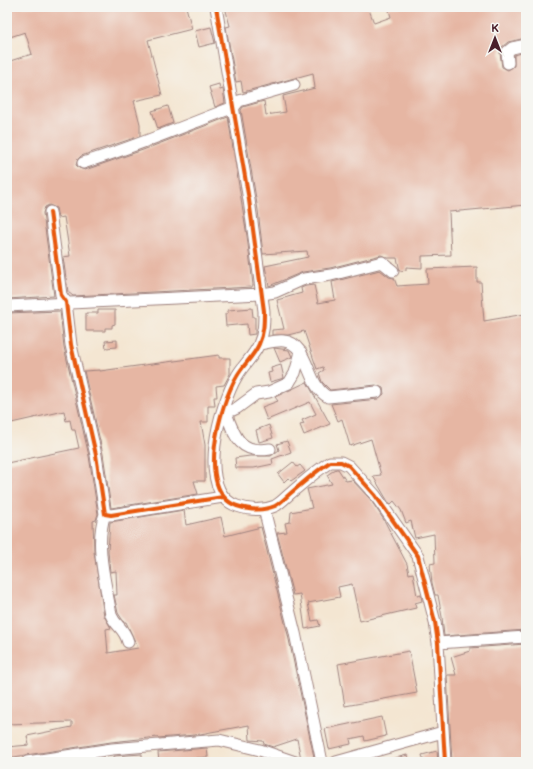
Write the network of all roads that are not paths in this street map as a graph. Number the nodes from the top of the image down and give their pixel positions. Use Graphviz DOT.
graph roads {
  1 [pos="216,7"];
  2 [pos="526,46"];
  3 [pos="508,63"];
  4 [pos="294,85"];
  5 [pos="234,107"];
  6 [pos="83,163"];
  7 [pos="50,212"];
  8 [pos="393,271"];
  9 [pos="262,294"];
  10 [pos="66,302"];
  11 [pos="7,306"];
  12 [pos="259,344"];
  13 [pos="301,352"];
  14 [pos="377,392"];
  15 [pos="224,414"];
  16 [pos="270,449"];
  17 [pos="223,497"];
  18 [pos="264,509"];
  19 [pos="105,514"];
  20 [pos="526,637"];
  21 [pos="128,642"];
  22 [pos="438,643"];
  23 [pos="443,732"];
  24 [pos="45,760"];
  25 [pos="27,762"];
  26 [pos="295,762"];
  27 [pos="322,762"];
  28 [pos="336,762"];
  29 [pos="445,762"];
  1 -- 5 [label="street"];
  2 -- 3 [label="street"];
  4 -- 5 [label="street"];
  5 -- 6 [label="street"];
  5 -- 9 [label="street"];
  7 -- 10 [label="street"];
  8 -- 9 [label="street"];
  9 -- 10 [label="street"];
  9 -- 12 [label="street"];
  10 -- 11 [label="street"];
  10 -- 19 [label="street"];
  12 -- 13 [label="street"];
  12 -- 15 [label="street"];
  13 -- 14 [label="street"];
  13 -- 15 [label="street"];
  15 -- 16 [label="street"];
  15 -- 17 [label="street"];
  17 -- 18 [label="street"];
  17 -- 19 [label="street"];
  18 -- 22 [label="street"];
  18 -- 27 [label="street"];
  19 -- 21 [label="street"];
  20 -- 22 [label="street"];
  22 -- 23 [label="street"];
  23 -- 28 [label="street"];
  23 -- 29 [label="street"];
  24 -- 25 [label="street"];
  24 -- 26 [label="street"];
}
